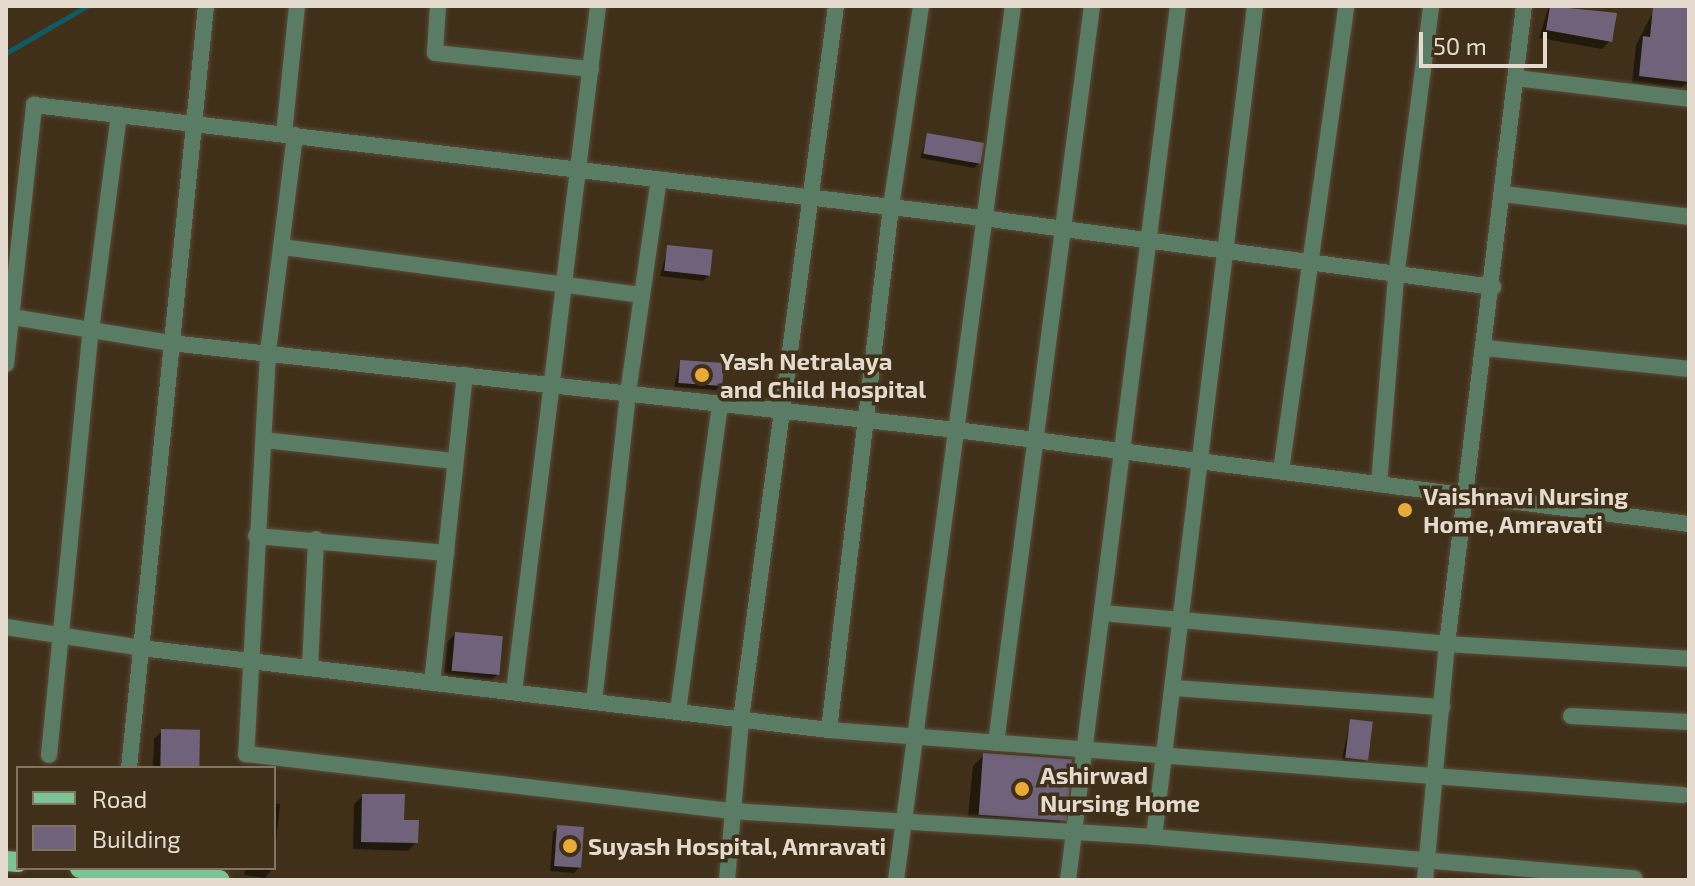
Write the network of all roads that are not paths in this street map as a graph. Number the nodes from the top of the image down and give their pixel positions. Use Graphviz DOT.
graph roads {
  1 [pos="206,6"];
  2 [pos="297,6"];
  3 [pos="438,6"];
  4 [pos="598,6"];
  5 [pos="836,6"];
  6 [pos="921,6"];
  7 [pos="1013,6"];
  8 [pos="1092,6"];
  9 [pos="1178,6"];
  10 [pos="1255,6"];
  11 [pos="1346,6"];
  12 [pos="1431,6"];
  13 [pos="1524,6"];
  14 [pos="591,69"];
  15 [pos="1516,78"];
  16 [pos="1689,99"];
  17 [pos="119,115"];
  18 [pos="193,123"];
  19 [pos="290,135"];
  20 [pos="580,170"];
  21 [pos="659,179"];
  22 [pos="1503,194"];
  23 [pos="812,198"];
  24 [pos="891,207"];
  25 [pos="1689,217"];
  26 [pos="983,218"];
  27 [pos="1059,230"];
  28 [pos="1145,243"];
  29 [pos="282,247"];
  30 [pos="1228,254"];
  31 [pos="1310,265"];
  32 [pos="1396,277"];
  33 [pos="566,285"];
  34 [pos="1493,287"];
  35 [pos="642,295"];
  36 [pos="8,317"];
  37 [pos="91,330"];
  38 [pos="171,343"];
  39 [pos="1486,348"];
  40 [pos="268,353"];
  41 [pos="6,364"];
  42 [pos="1689,369"];
  43 [pos="465,375"];
  44 [pos="554,385"];
  45 [pos="628,393"];
  46 [pos="720,404"];
  47 [pos="785,411"];
  48 [pos="868,420"];
  49 [pos="957,430"];
  50 [pos="1033,439"];
  51 [pos="264,440"];
  52 [pos="1126,451"];
  53 [pos="455,461"];
  54 [pos="1203,461"];
  55 [pos="1281,471"];
  56 [pos="1379,484"];
  57 [pos="1468,496"];
  58 [pos="1689,524"];
  59 [pos="256,536"];
  60 [pos="316,539"];
  61 [pos="446,553"];
  62 [pos="1102,613"];
  63 [pos="1184,620"];
  64 [pos="6,627"];
  65 [pos="62,637"];
  66 [pos="1447,644"];
  67 [pos="141,648"];
  68 [pos="1689,659"];
  69 [pos="251,660"];
  70 [pos="310,668"];
  71 [pos="432,683"];
  72 [pos="1175,688"];
  73 [pos="514,692"];
  74 [pos="594,702"];
  75 [pos="1442,707"];
  76 [pos="678,711"];
  77 [pos="1571,716"];
  78 [pos="741,719"];
  79 [pos="1689,722"];
  80 [pos="829,730"];
  81 [pos="914,734"];
  82 [pos="996,743"];
  83 [pos="1081,751"];
  84 [pos="49,755"];
  85 [pos="1166,758"];
  86 [pos="129,766"];
  87 [pos="1436,776"];
  88 [pos="1683,795"];
  89 [pos="731,811"];
  90 [pos="905,820"];
  91 [pos="1070,831"];
  92 [pos="1154,837"];
  93 [pos="1427,858"];
  94 [pos="96,870"];
  95 [pos="119,873"];
  96 [pos="1634,878"];
  97 [pos="219,880"];
  98 [pos="727,880"];
  99 [pos="896,880"];
  100 [pos="1068,880"];
  101 [pos="1425,880"];
  1 -- 18 [label="street"];
  2 -- 19 [label="street"];
  3 -- 14 [label="street"];
  4 -- 14 [label="street"];
  5 -- 23 [label="street"];
  6 -- 24 [label="street"];
  7 -- 26 [label="street"];
  8 -- 27 [label="street"];
  9 -- 28 [label="street"];
  10 -- 30 [label="street"];
  11 -- 31 [label="street"];
  12 -- 32 [label="street"];
  13 -- 15 [label="street"];
  14 -- 20 [label="street"];
  15 -- 16 [label="street"];
  15 -- 22 [label="street"];
  17 -- 18 [label="street"];
  17 -- 36 [label="street"];
  17 -- 37 [label="street"];
  18 -- 19 [label="street"];
  18 -- 38 [label="street"];
  19 -- 20 [label="street"];
  19 -- 29 [label="street"];
  20 -- 21 [label="street"];
  20 -- 33 [label="street"];
  21 -- 23 [label="street"];
  21 -- 35 [label="street"];
  22 -- 25 [label="street"];
  22 -- 34 [label="street"];
  23 -- 24 [label="street"];
  23 -- 47 [label="street"];
  24 -- 26 [label="street"];
  24 -- 48 [label="street"];
  26 -- 27 [label="street"];
  26 -- 49 [label="street"];
  27 -- 28 [label="street"];
  27 -- 50 [label="street"];
  28 -- 30 [label="street"];
  28 -- 52 [label="street"];
  29 -- 33 [label="street"];
  29 -- 40 [label="street"];
  30 -- 31 [label="street"];
  30 -- 54 [label="street"];
  31 -- 32 [label="street"];
  31 -- 55 [label="street"];
  32 -- 34 [label="street"];
  32 -- 56 [label="street"];
  33 -- 35 [label="street"];
  33 -- 44 [label="street"];
  34 -- 39 [label="street"];
  35 -- 45 [label="street"];
  36 -- 37 [label="street"];
  36 -- 41 [label="street"];
  37 -- 38 [label="street"];
  37 -- 65 [label="street"];
  38 -- 40 [label="street"];
  38 -- 67 [label="street"];
  39 -- 42 [label="street"];
  39 -- 57 [label="street"];
  40 -- 43 [label="street"];
  40 -- 51 [label="street"];
  43 -- 44 [label="street"];
  43 -- 53 [label="street"];
  44 -- 45 [label="street"];
  44 -- 73 [label="street"];
  45 -- 46 [label="street"];
  45 -- 74 [label="street"];
  46 -- 47 [label="street"];
  46 -- 76 [label="street"];
  47 -- 48 [label="street"];
  47 -- 78 [label="street"];
  48 -- 49 [label="street"];
  48 -- 80 [label="street"];
  49 -- 50 [label="street"];
  49 -- 81 [label="street"];
  50 -- 52 [label="street"];
  50 -- 82 [label="street"];
  51 -- 53 [label="street"];
  51 -- 59 [label="street"];
  52 -- 54 [label="street"];
  52 -- 62 [label="street"];
  53 -- 61 [label="street"];
  54 -- 55 [label="street"];
  54 -- 63 [label="street"];
  55 -- 56 [label="street"];
  56 -- 57 [label="street"];
  57 -- 58 [label="street"];
  57 -- 66 [label="street"];
  59 -- 60 [label="street"];
  59 -- 69 [label="street"];
  60 -- 61 [label="street"];
  60 -- 70 [label="street"];
  61 -- 71 [label="street"];
  62 -- 63 [label="street"];
  62 -- 83 [label="street"];
  63 -- 66 [label="street"];
  63 -- 72 [label="street"];
  64 -- 65 [label="street"];
  65 -- 67 [label="street"];
  65 -- 84 [label="street"];
  66 -- 68 [label="street"];
  66 -- 75 [label="street"];
  67 -- 69 [label="street"];
  67 -- 86 [label="street"];
  69 -- 70 [label="street"];
  69 -- 89 [label="street"];
  70 -- 71 [label="street"];
  71 -- 73 [label="street"];
  72 -- 75 [label="street"];
  72 -- 85 [label="street"];
  73 -- 74 [label="street"];
  74 -- 76 [label="street"];
  75 -- 87 [label="street"];
  76 -- 78 [label="street"];
  77 -- 79 [label="street"];
  78 -- 80 [label="street"];
  78 -- 89 [label="street"];
  80 -- 81 [label="street"];
  81 -- 82 [label="street"];
  81 -- 90 [label="street"];
  82 -- 83 [label="street"];
  83 -- 85 [label="street"];
  83 -- 91 [label="street"];
  85 -- 87 [label="street"];
  85 -- 92 [label="street"];
  87 -- 88 [label="street"];
  87 -- 93 [label="street"];
  89 -- 90 [label="street"];
  89 -- 98 [label="street"];
  90 -- 91 [label="street"];
  90 -- 99 [label="street"];
  91 -- 92 [label="street"];
  91 -- 100 [label="street"];
  92 -- 93 [label="street"];
  93 -- 96 [label="street"];
  93 -- 101 [label="street"];
  94 -- 95 [label="main road"];
  95 -- 97 [label="main road"];
}
